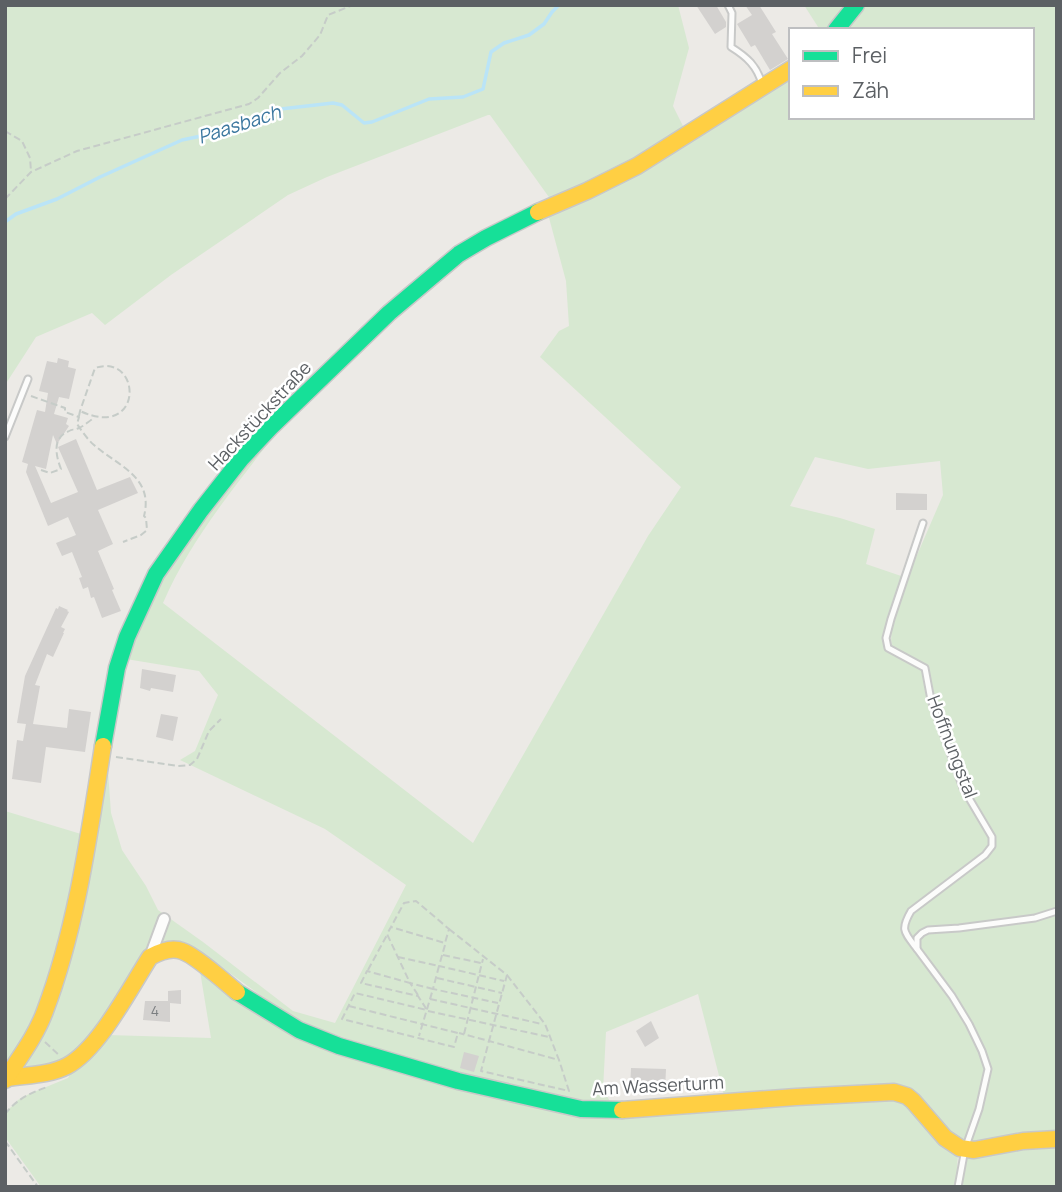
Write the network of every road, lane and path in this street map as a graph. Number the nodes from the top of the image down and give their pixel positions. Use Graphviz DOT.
graph roads {
  1 [pos="353,5"];
  2 [pos="728,5"];
  3 [pos="856,5"];
  4 [pos="838,28"];
  5 [pos="789,70"];
  6 [pos="763,87"];
  7 [pos="5,131"];
  8 [pos="31,172"];
  9 [pos="5,199"];
  10 [pos="29,379"];
  11 [pos="23,393"];
  12 [pos="80,411"];
  13 [pos="79,417"];
  14 [pos="96,417"];
  15 [pos="80,428"];
  16 [pos="5,437"];
  17 [pos="41,470"];
  18 [pos="923,523"];
  19 [pos="123,542"];
  20 [pos="221,719"];
  21 [pos="101,755"];
  22 [pos="1057,911"];
  23 [pos="164,919"];
  24 [pos="391,927"];
  25 [pos="449,929"];
  26 [pos="387,934"];
  27 [pos="446,943"];
  28 [pos="917,949"];
  29 [pos="442,955"];
  30 [pos="150,957"];
  31 [pos="397,957"];
  32 [pos="484,958"];
  33 [pos="481,963"];
  34 [pos="439,966"];
  35 [pos="368,971"];
  36 [pos="478,975"];
  37 [pos="507,975"];
  38 [pos="436,978"];
  39 [pos="505,981"];
  40 [pos="410,983"];
  41 [pos="476,987"];
  42 [pos="433,989"];
  43 [pos="502,993"];
  44 [pos="418,996"];
  45 [pos="473,997"];
  46 [pos="430,999"];
  47 [pos="499,1004"];
  48 [pos="349,1006"];
  49 [pos="470,1007"];
  50 [pos="427,1010"];
  51 [pos="496,1014"];
  52 [pos="467,1020"];
  53 [pos="423,1024"];
  54 [pos="545,1024"];
  55 [pos="494,1025"];
  56 [pos="35,1033"];
  57 [pos="458,1033"];
  58 [pos="464,1034"];
  59 [pos="419,1038"];
  60 [pos="551,1038"];
  61 [pos="489,1041"];
  62 [pos="559,1060"];
  63 [pos="69,1065"];
  64 [pos="6,1079"];
  65 [pos="52,1085"];
  66 [pos="5,1114"];
  67 [pos="1057,1139"];
  68 [pos="5,1141"];
  69 [pos="965,1149"];
  70 [pos="38,1187"];
  71 [pos="958,1187"];
  1 -- 8 [label="path"];
  2 -- 6 [label="lane"];
  3 -- 4 [label="street"];
  5 -- 6 [label="street, Hackstückstraße"];
  6 -- 21 [label="street, Hackstückstraße"];
  7 -- 8 [label="path"];
  8 -- 9 [label="path"];
  10 -- 11 [label="lane"];
  11 -- 13 [label="path"];
  11 -- 16 [label="lane"];
  12 -- 13 [label="path"];
  12 -- 14 [label="path"];
  12 -- 14 [label="path"];
  13 -- 15 [label="path"];
  14 -- 15 [label="path"];
  15 -- 17 [label="path"];
  15 -- 19 [label="path"];
  18 -- 28 [label="lane, Hoffnungstal"];
  20 -- 21 [label="path"];
  21 -- 56 [label="street, Hackstückstraße"];
  22 -- 28 [label="lane"];
  23 -- 30 [label="street"];
  24 -- 25 [label="path"];
  24 -- 26 [label="path"];
  24 -- 27 [label="path"];
  25 -- 27 [label="path"];
  25 -- 32 [label="path"];
  26 -- 31 [label="path"];
  26 -- 35 [label="path"];
  27 -- 29 [label="path"];
  28 -- 69 [label="lane"];
  29 -- 33 [label="path"];
  29 -- 34 [label="path"];
  30 -- 63 [label="street"];
  30 -- 69 [label="street, Am Wasserturm"];
  31 -- 34 [label="path"];
  31 -- 40 [label="path"];
  32 -- 33 [label="path"];
  32 -- 37 [label="path"];
  33 -- 36 [label="path"];
  34 -- 36 [label="path"];
  34 -- 38 [label="path"];
  35 -- 40 [label="path"];
  35 -- 44 [label="path"];
  36 -- 39 [label="path"];
  36 -- 41 [label="path"];
  37 -- 39 [label="path"];
  37 -- 54 [label="path"];
  38 -- 41 [label="path"];
  38 -- 42 [label="path"];
  39 -- 43 [label="path"];
  40 -- 42 [label="path"];
  40 -- 44 [label="path"];
  41 -- 43 [label="path"];
  41 -- 45 [label="path"];
  42 -- 45 [label="path"];
  42 -- 46 [label="path"];
  43 -- 47 [label="path"];
  44 -- 50 [label="path"];
  45 -- 47 [label="path"];
  45 -- 49 [label="path"];
  46 -- 49 [label="path"];
  46 -- 50 [label="path"];
  47 -- 51 [label="path"];
  48 -- 50 [label="path"];
  48 -- 53 [label="path"];
  48 -- 59 [label="path"];
  49 -- 51 [label="path"];
  49 -- 52 [label="path"];
  50 -- 52 [label="path"];
  50 -- 53 [label="path"];
  51 -- 54 [label="path"];
  51 -- 55 [label="path"];
  52 -- 55 [label="path"];
  52 -- 58 [label="path"];
  53 -- 57 [label="path"];
  53 -- 59 [label="path"];
  54 -- 60 [label="path"];
  55 -- 60 [label="path"];
  55 -- 61 [label="path"];
  56 -- 63 [label="path"];
  56 -- 64 [label="street, Hackstückstraße"];
  57 -- 58 [label="path"];
  57 -- 59 [label="path"];
  58 -- 61 [label="path"];
  60 -- 62 [label="path"];
  61 -- 62 [label="path"];
  61 -- 62 [label="path"];
  63 -- 64 [label="street"];
  65 -- 66 [label="path"];
  67 -- 69 [label="street"];
  68 -- 70 [label="path"];
  69 -- 71 [label="lane"];
}
